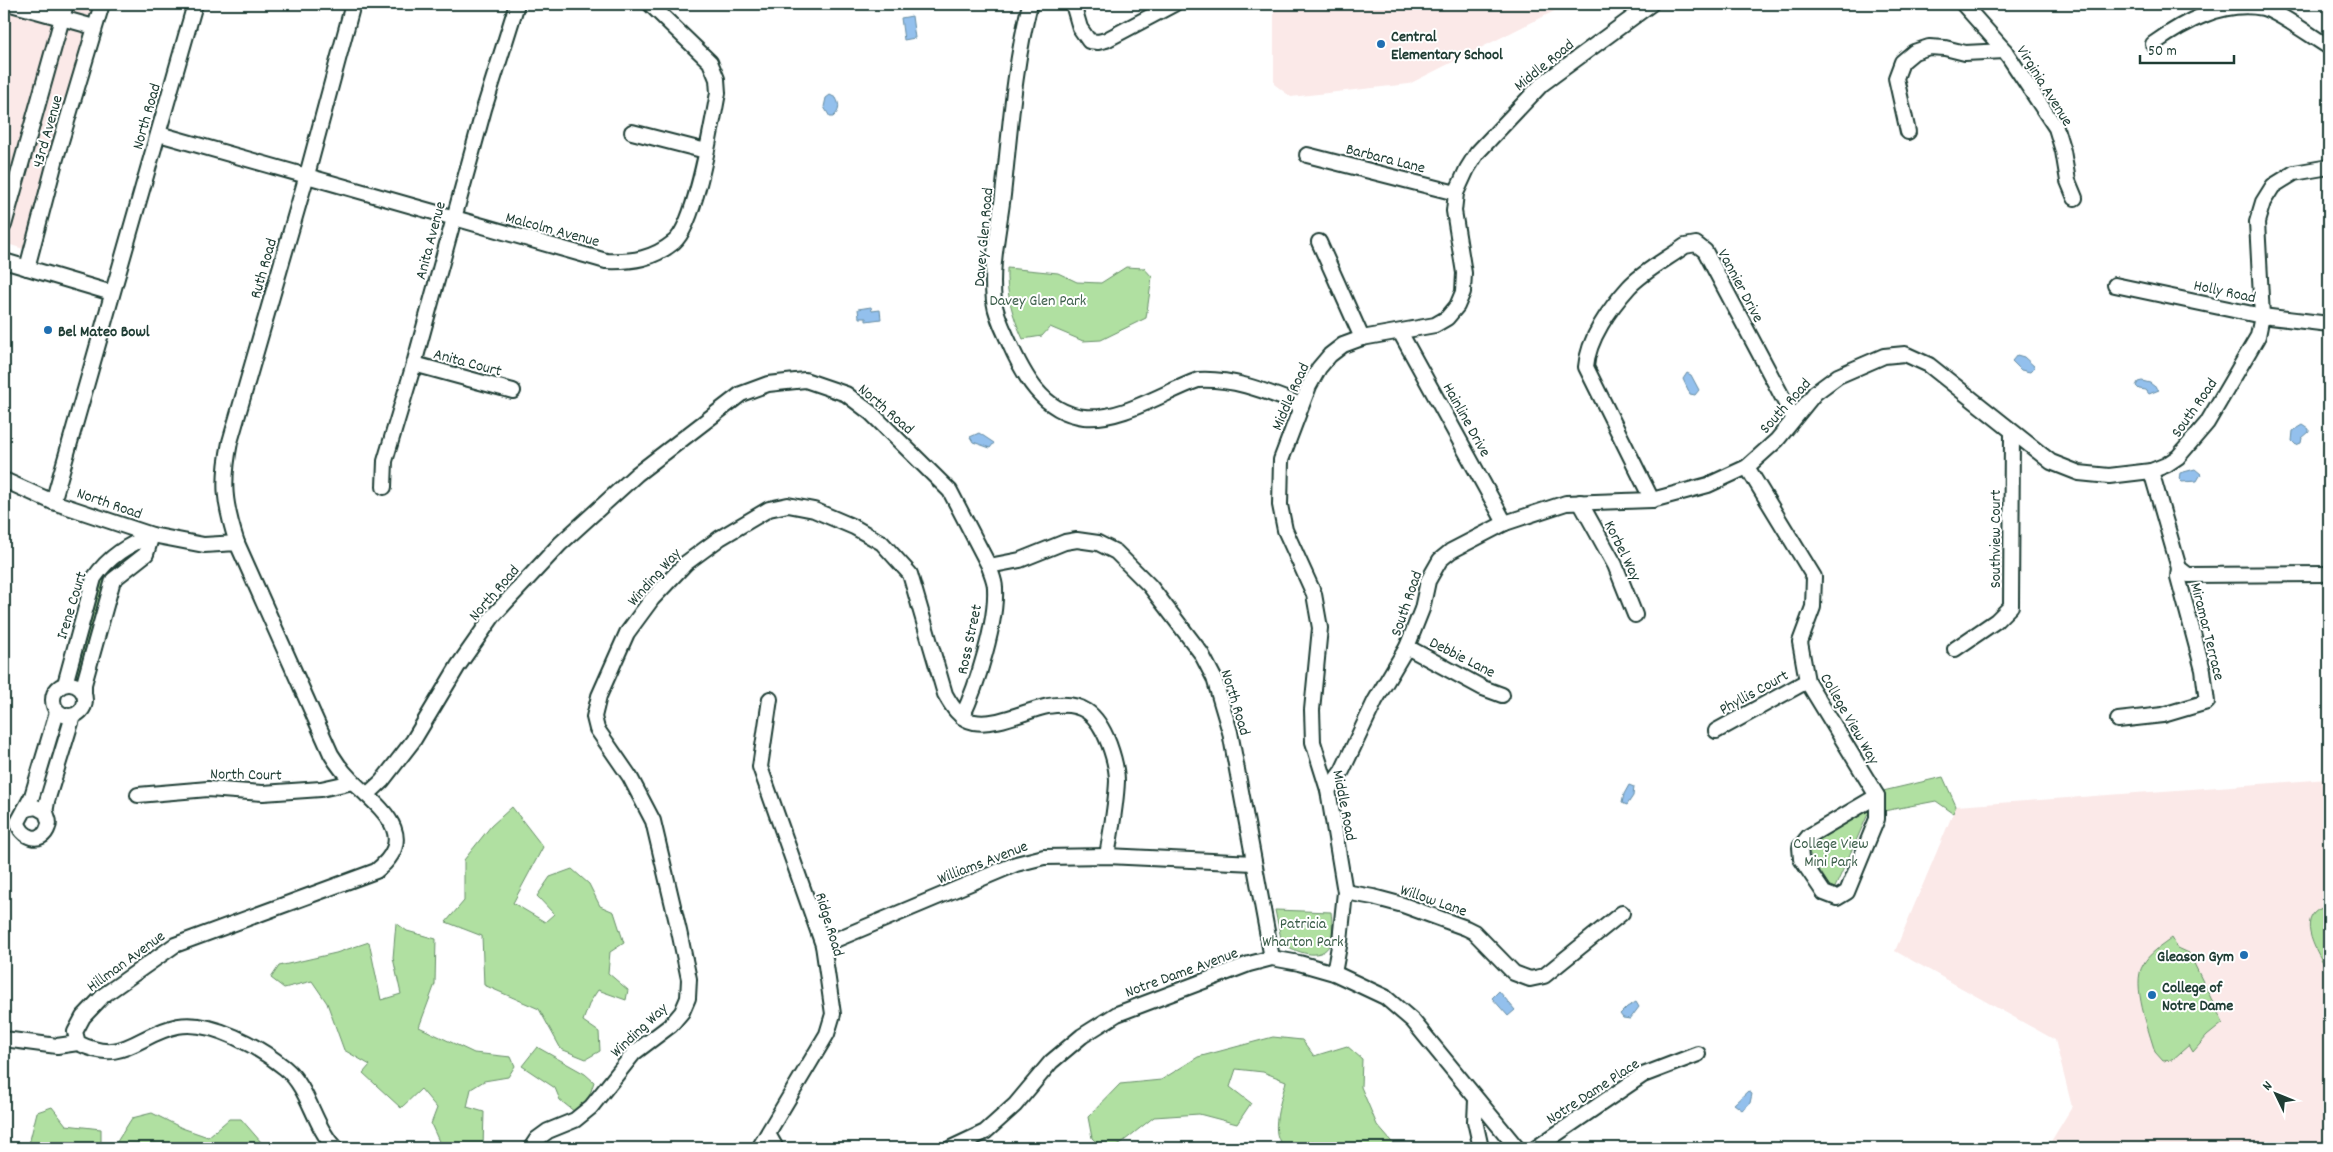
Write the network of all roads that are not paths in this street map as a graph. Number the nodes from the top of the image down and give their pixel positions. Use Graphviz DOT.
graph roads {
  1 [pos="11,4"];
  2 [pos="66,4"];
  3 [pos="102,4"];
  4 [pos="195,4"];
  5 [pos="353,4"];
  6 [pos="529,4"];
  7 [pos="650,4"];
  8 [pos="1030,4"];
  9 [pos="1073,4"];
  10 [pos="1174,4"];
  11 [pos="1651,4"];
  12 [pos="1962,4"];
  13 [pos="515,8"];
  14 [pos="62,18"];
  15 [pos="94,28"];
  16 [pos="2153,44"];
  17 [pos="2329,47"];
  18 [pos="2006,51"];
  19 [pos="632,132"];
  20 [pos="1908,132"];
  21 [pos="158,134"];
  22 [pos="706,151"];
  23 [pos="1307,155"];
  24 [pos="2329,167"];
  25 [pos="307,175"];
  26 [pos="1456,193"];
  27 [pos="2075,198"];
  28 [pos="453,218"];
  29 [pos="4,225"];
  30 [pos="1319,242"];
  31 [pos="4,261"];
  32 [pos="27,268"];
  33 [pos="2115,285"];
  34 [pos="112,293"];
  35 [pos="2262,316"];
  36 [pos="2329,324"];
  37 [pos="1400,332"];
  38 [pos="1362,338"];
  39 [pos="414,364"];
  40 [pos="513,391"];
  41 [pos="1301,405"];
  42 [pos="1793,418"];
  43 [pos="2012,432"];
  44 [pos="1747,467"];
  45 [pos="2151,471"];
  46 [pos="4,480"];
  47 [pos="384,487"];
  48 [pos="1652,500"];
  49 [pos="53,502"];
  50 [pos="1580,502"];
  51 [pos="1505,522"];
  52 [pos="152,535"];
  53 [pos="237,542"];
  54 [pos="989,566"];
  55 [pos="2179,568"];
  56 [pos="2329,574"];
  57 [pos="1635,615"];
  58 [pos="1408,647"];
  59 [pos="1955,649"];
  60 [pos="1807,681"];
  61 [pos="65,684"];
  62 [pos="84,694"];
  63 [pos="1502,695"];
  64 [pos="770,699"];
  65 [pos="57,712"];
  66 [pos="73,716"];
  67 [pos="962,717"];
  68 [pos="2118,720"];
  69 [pos="1716,731"];
  70 [pos="353,782"];
  71 [pos="1328,790"];
  72 [pos="367,794"];
  73 [pos="138,795"];
  74 [pos="1877,796"];
  75 [pos="25,809"];
  76 [pos="45,812"];
  77 [pos="1107,856"];
  78 [pos="1254,862"];
  79 [pos="1344,892"];
  80 [pos="1622,913"];
  81 [pos="823,945"];
  82 [pos="1272,958"];
  83 [pos="1334,973"];
  84 [pos="4,1039"];
  85 [pos="78,1043"];
  86 [pos="1698,1054"];
  87 [pos="1476,1100"];
  88 [pos="768,1134"];
  89 [pos="335,1148"];
  90 [pos="531,1148"];
  91 [pos="759,1148"];
  92 [pos="776,1148"];
  93 [pos="951,1148"];
  94 [pos="1481,1148"];
  95 [pos="1517,1148"];
  96 [pos="1536,1148"];
  1 -- 14 [label="street"];
  2 -- 14 [label="street, 43rd Avenue"];
  3 -- 15 [label="street, 43rd Avenue"];
  4 -- 21 [label="street, North Road"];
  5 -- 25 [label="street, Ruth Road"];
  6 -- 13 [label="street"];
  7 -- 22 [label="street, Malcolm Avenue"];
  8 -- 41 [label="street, Davey Glen Road"];
  9 -- 10 [label="street"];
  11 -- 26 [label="street, Middle Road"];
  12 -- 18 [label="street, Virginia Avenue"];
  13 -- 28 [label="street, Anita Avenue"];
  14 -- 15 [label="street"];
  14 -- 29 [label="street, 43rd Avenue"];
  15 -- 32 [label="street, 43rd Avenue"];
  16 -- 17 [label="street"];
  18 -- 20 [label="street"];
  18 -- 27 [label="street, Virginia Avenue"];
  19 -- 22 [label="street"];
  21 -- 25 [label="street, Malcolm Avenue"];
  21 -- 34 [label="street, North Road"];
  22 -- 28 [label="street, Malcolm Avenue"];
  23 -- 26 [label="street, Barbara Lane"];
  24 -- 35 [label="street, South Road"];
  25 -- 28 [label="street, Malcolm Avenue"];
  25 -- 53 [label="street, Ruth Road"];
  26 -- 37 [label="street, Middle Road"];
  28 -- 39 [label="street, Anita Avenue"];
  30 -- 38 [label="street"];
  31 -- 32 [label="street"];
  32 -- 34 [label="street"];
  33 -- 35 [label="street, Holly Road"];
  34 -- 49 [label="street, North Road"];
  35 -- 36 [label="street, Holly Road"];
  35 -- 45 [label="street, South Road"];
  37 -- 38 [label="street, Middle Road"];
  37 -- 51 [label="street, Hainline Drive"];
  38 -- 41 [label="street, Middle Road"];
  39 -- 40 [label="street, Anita Court"];
  39 -- 47 [label="street, Anita Avenue"];
  41 -- 71 [label="street, Middle Road"];
  42 -- 43 [label="street, South Road"];
  42 -- 44 [label="street, South Road"];
  42 -- 48 [label="street, Vannier Drive"];
  43 -- 45 [label="street, South Road"];
  43 -- 59 [label="street, Southview Court"];
  44 -- 48 [label="street, South Road"];
  44 -- 60 [label="street, College View Way"];
  45 -- 55 [label="street, Miramar Terrace"];
  46 -- 49 [label="street"];
  48 -- 50 [label="street, South Road"];
  49 -- 52 [label="street, North Road"];
  50 -- 51 [label="street, South Road"];
  50 -- 57 [label="street, Korbel Way"];
  51 -- 58 [label="street, South Road"];
  52 -- 53 [label="street, North Road"];
  52 -- 61 [label="street, Irene Court"];
  52 -- 62 [label="street"];
  53 -- 70 [label="street"];
  54 -- 67 [label="street, Ross Street"];
  54 -- 72 [label="street, North Road"];
  54 -- 78 [label="street, North Road"];
  55 -- 56 [label="street, Miramar Terrace"];
  55 -- 68 [label="street, Miramar Terrace"];
  58 -- 63 [label="street, Debbie Lane"];
  58 -- 71 [label="street, South Road"];
  60 -- 69 [label="street, Phyllis Court"];
  60 -- 74 [label="street, College View Way"];
  61 -- 62 [label="street"];
  61 -- 65 [label="street"];
  62 -- 66 [label="street"];
  64 -- 81 [label="street, Ridge Road"];
  65 -- 66 [label="street"];
  65 -- 75 [label="street"];
  66 -- 76 [label="street"];
  67 -- 77 [label="street"];
  67 -- 90 [label="street, Winding Way"];
  70 -- 72 [label="street"];
  70 -- 73 [label="street, North Court"];
  71 -- 79 [label="street, Middle Road"];
  72 -- 85 [label="street, Hillman Avenue"];
  74 -- 74 [label="street"];
  75 -- 76 [label="street"];
  75 -- 76 [label="street"];
  77 -- 78 [label="street, Williams Avenue"];
  77 -- 81 [label="street, Williams Avenue"];
  78 -- 82 [label="street, North Road"];
  79 -- 80 [label="street, Willow Lane"];
  79 -- 83 [label="street, Middle Road"];
  81 -- 88 [label="street, Ridge Road"];
  82 -- 83 [label="street, Notre Dame Avenue"];
  82 -- 93 [label="street, Notre Dame Avenue"];
  83 -- 87 [label="street, Notre Dame Avenue"];
  84 -- 85 [label="street"];
  85 -- 89 [label="street"];
  86 -- 96 [label="street, Notre Dame Place"];
  87 -- 94 [label="street"];
  87 -- 95 [label="street, Notre Dame Avenue"];
  88 -- 91 [label="street, Ridge Road"];
  88 -- 92 [label="street"];
}
